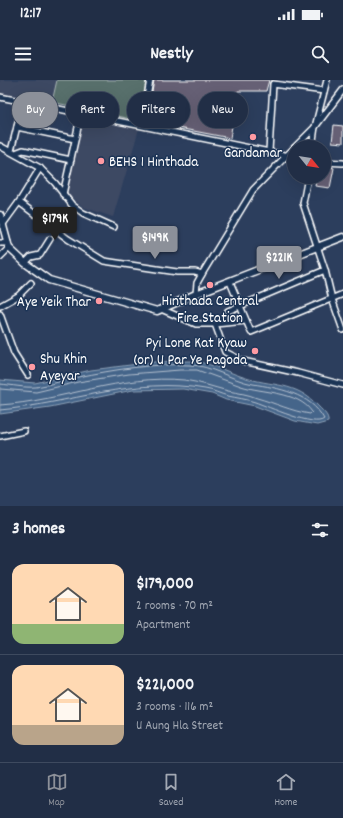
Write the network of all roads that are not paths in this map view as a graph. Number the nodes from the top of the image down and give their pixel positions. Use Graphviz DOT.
graph roads {
  1 [pos="150,80"];
  2 [pos="327,80"];
  3 [pos="273,82"];
  4 [pos="343,90"];
  5 [pos="324,91"];
  6 [pos="148,92"];
  7 [pos="0,97"];
  8 [pos="12,100"];
  9 [pos="315,127"];
  10 [pos="17,128"];
  11 [pos="22,128"];
  12 [pos="78,128"];
  13 [pos="157,128"];
  14 [pos="75,138"];
  15 [pos="301,140"];
  16 [pos="313,140"];
  17 [pos="0,146"];
  18 [pos="269,151"];
  19 [pos="13,152"];
  20 [pos="286,155"];
  21 [pos="71,160"];
  22 [pos="331,162"];
  23 [pos="343,163"];
  24 [pos="40,168"];
  25 [pos="307,184"];
  26 [pos="63,194"];
  27 [pos="19,202"];
  28 [pos="0,216"];
  29 [pos="3,224"];
  30 [pos="114,227"];
  31 [pos="343,237"];
  32 [pos="50,239"];
  33 [pos="0,243"];
  34 [pos="8,246"];
  35 [pos="317,247"];
  36 [pos="0,257"];
  37 [pos="25,263"];
  38 [pos="325,270"];
  39 [pos="202,274"];
  40 [pos="230,282"];
  41 [pos="32,283"];
  42 [pos="196,294"];
  43 [pos="343,294"];
  44 [pos="332,299"];
  45 [pos="0,306"];
  46 [pos="240,306"];
  47 [pos="162,309"];
  48 [pos="228,311"];
  49 [pos="0,314"];
  50 [pos="246,321"];
  51 [pos="215,324"];
  52 [pos="343,330"];
  53 [pos="28,375"];
  54 [pos="343,384"];
  55 [pos="24,431"];
  56 [pos="0,436"];
  1 -- 6 [label="street"];
  2 -- 5 [label="street"];
  3 -- 5 [label="street"];
  3 -- 18 [label="street"];
  4 -- 9 [label="street"];
  5 -- 9 [label="street"];
  7 -- 8 [label="street"];
  9 -- 15 [label="street"];
  9 -- 16 [label="street"];
  10 -- 19 [label="street"];
  11 -- 14 [label="street"];
  12 -- 14 [label="street"];
  13 -- 18 [label="street"];
  14 -- 21 [label="street"];
  17 -- 19 [label="street"];
  18 -- 20 [label="street"];
  19 -- 21 [label="street"];
  19 -- 24 [label="street"];
  20 -- 39 [label="street"];
  21 -- 26 [label="street"];
  22 -- 23 [label="street"];
  24 -- 26 [label="street"];
  24 -- 27 [label="street"];
  25 -- 35 [label="street"];
  26 -- 30 [label="street"];
  27 -- 29 [label="street"];
  27 -- 39 [label="street"];
  28 -- 29 [label="main road"];
  29 -- 34 [label="main road"];
  31 -- 35 [label="main road"];
  32 -- 37 [label="street"];
  33 -- 34 [label="street"];
  34 -- 36 [label="street"];
  34 -- 37 [label="main road"];
  35 -- 38 [label="street"];
  35 -- 40 [label="main road"];
  37 -- 47 [label="main road"];
  38 -- 44 [label="street"];
  38 -- 46 [label="street"];
  39 -- 42 [label="street"];
  40 -- 42 [label="main road"];
  40 -- 46 [label="street"];
  41 -- 45 [label="street"];
  42 -- 47 [label="main road"];
  43 -- 44 [label="street"];
  44 -- 50 [label="street"];
  44 -- 52 [label="street"];
  46 -- 48 [label="street"];
  46 -- 50 [label="street"];
  47 -- 51 [label="street"];
  49 -- 53 [label="street"];
  50 -- 51 [label="street"];
  51 -- 54 [label="street"];
  55 -- 56 [label="street"];
}
